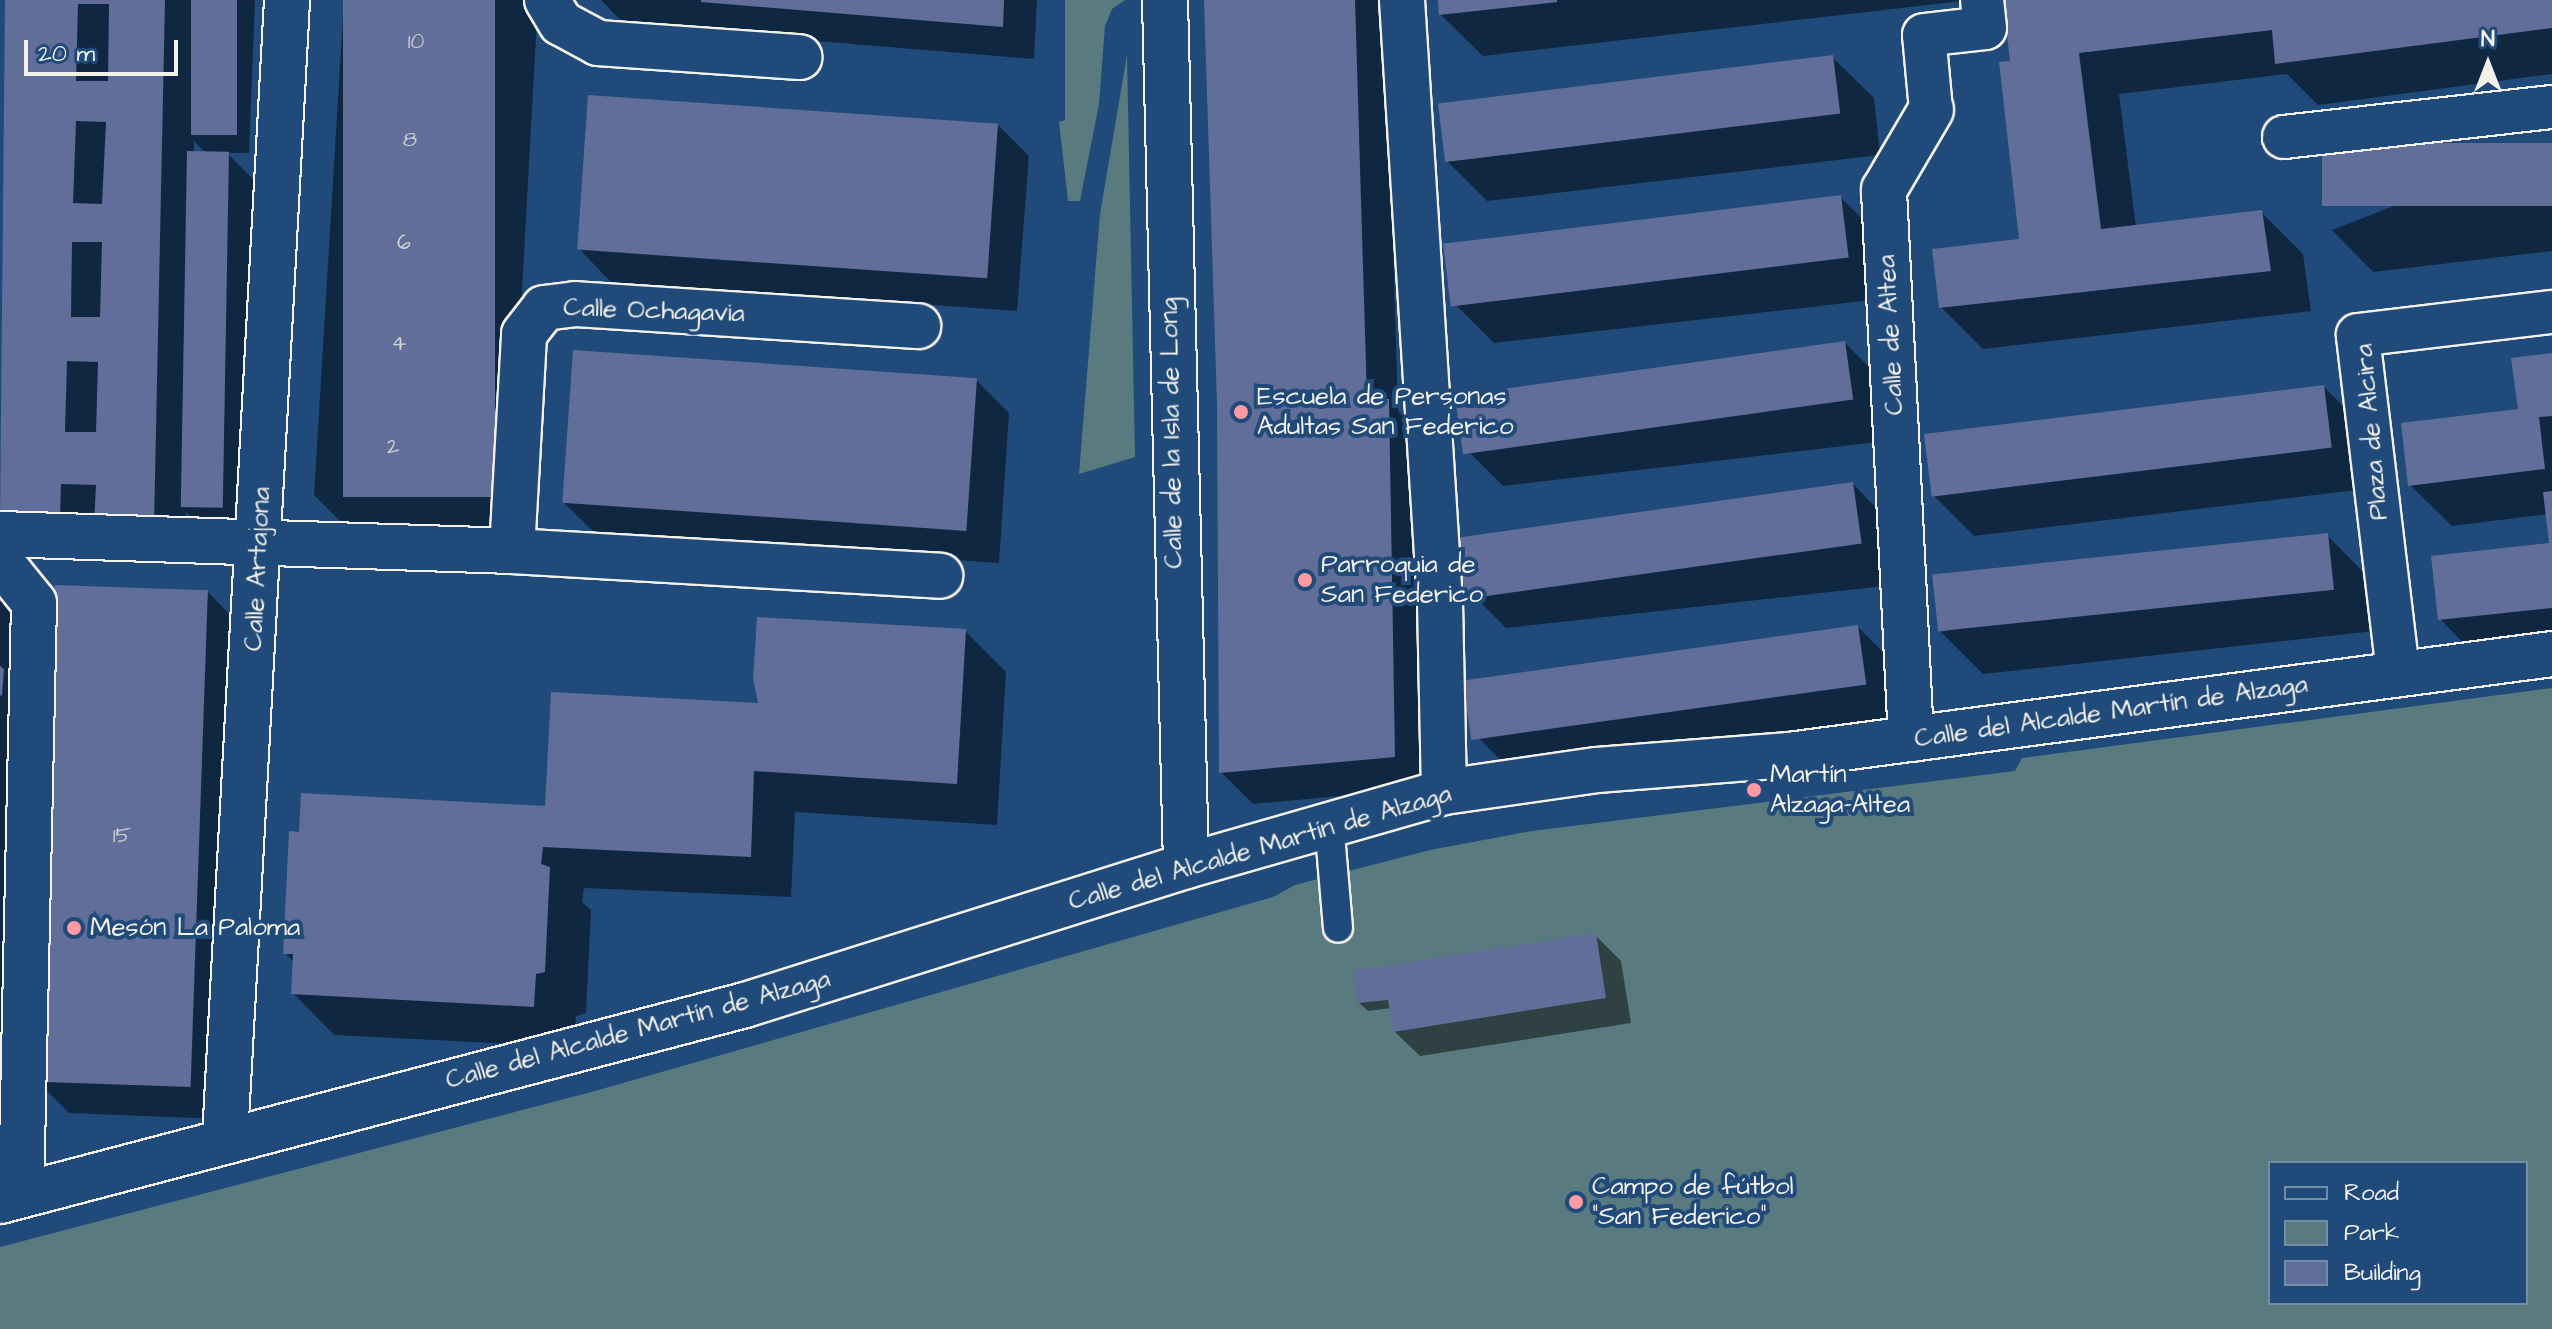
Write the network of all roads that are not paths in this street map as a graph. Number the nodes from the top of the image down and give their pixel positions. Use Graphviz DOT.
graph roads {
  1 [pos="287,0"];
  2 [pos="547,0"];
  3 [pos="1165,0"];
  4 [pos="1402,0"];
  5 [pos="1982,0"];
  6 [pos="800,57"];
  7 [pos="2552,107"];
  8 [pos="1931,110"];
  9 [pos="2284,137"];
  10 [pos="2552,312"];
  11 [pos="918,326"];
  12 [pos="0,534"];
  13 [pos="261,543"];
  14 [pos="512,551"];
  15 [pos="0,572"];
  16 [pos="940,576"];
  17 [pos="2552,654"];
  18 [pos="2398,672"];
  19 [pos="1911,739"];
  20 [pos="1444,792"];
  21 [pos="1329,823"];
  22 [pos="1186,866"];
  23 [pos="1338,928"];
  24 [pos="225,1138"];
  25 [pos="10,1198"];
  1 -- 13 [label="street, Calle Artajona"];
  2 -- 6 [label="street"];
  3 -- 22 [label="street, Calle de la Isla de Long"];
  4 -- 20 [label="street"];
  5 -- 8 [label="street, Calle de Altea"];
  7 -- 9 [label="street"];
  8 -- 19 [label="street, Calle de Altea"];
  10 -- 18 [label="street, Plaza de Alcira"];
  11 -- 14 [label="street, Calle Ochagavia"];
  12 -- 13 [label="street"];
  13 -- 14 [label="street"];
  13 -- 24 [label="street, Calle Artajona"];
  14 -- 16 [label="street"];
  15 -- 25 [label="street"];
  17 -- 18 [label="street, Calle del Alcalde Martín de Alzaga"];
  18 -- 19 [label="street, Calle del Alcalde Martín de Alzaga"];
  19 -- 20 [label="street, Calle del Alcalde Martín de Alzaga"];
  20 -- 21 [label="street, Calle del Alcalde Martín de Alzaga"];
  21 -- 22 [label="street, Calle del Alcalde Martín de Alzaga"];
  21 -- 23 [label="lane"];
  22 -- 24 [label="street, Calle del Alcalde Martín de Alzaga"];
  24 -- 25 [label="street, Calle del Alcalde Martín de Alzaga"];
}
